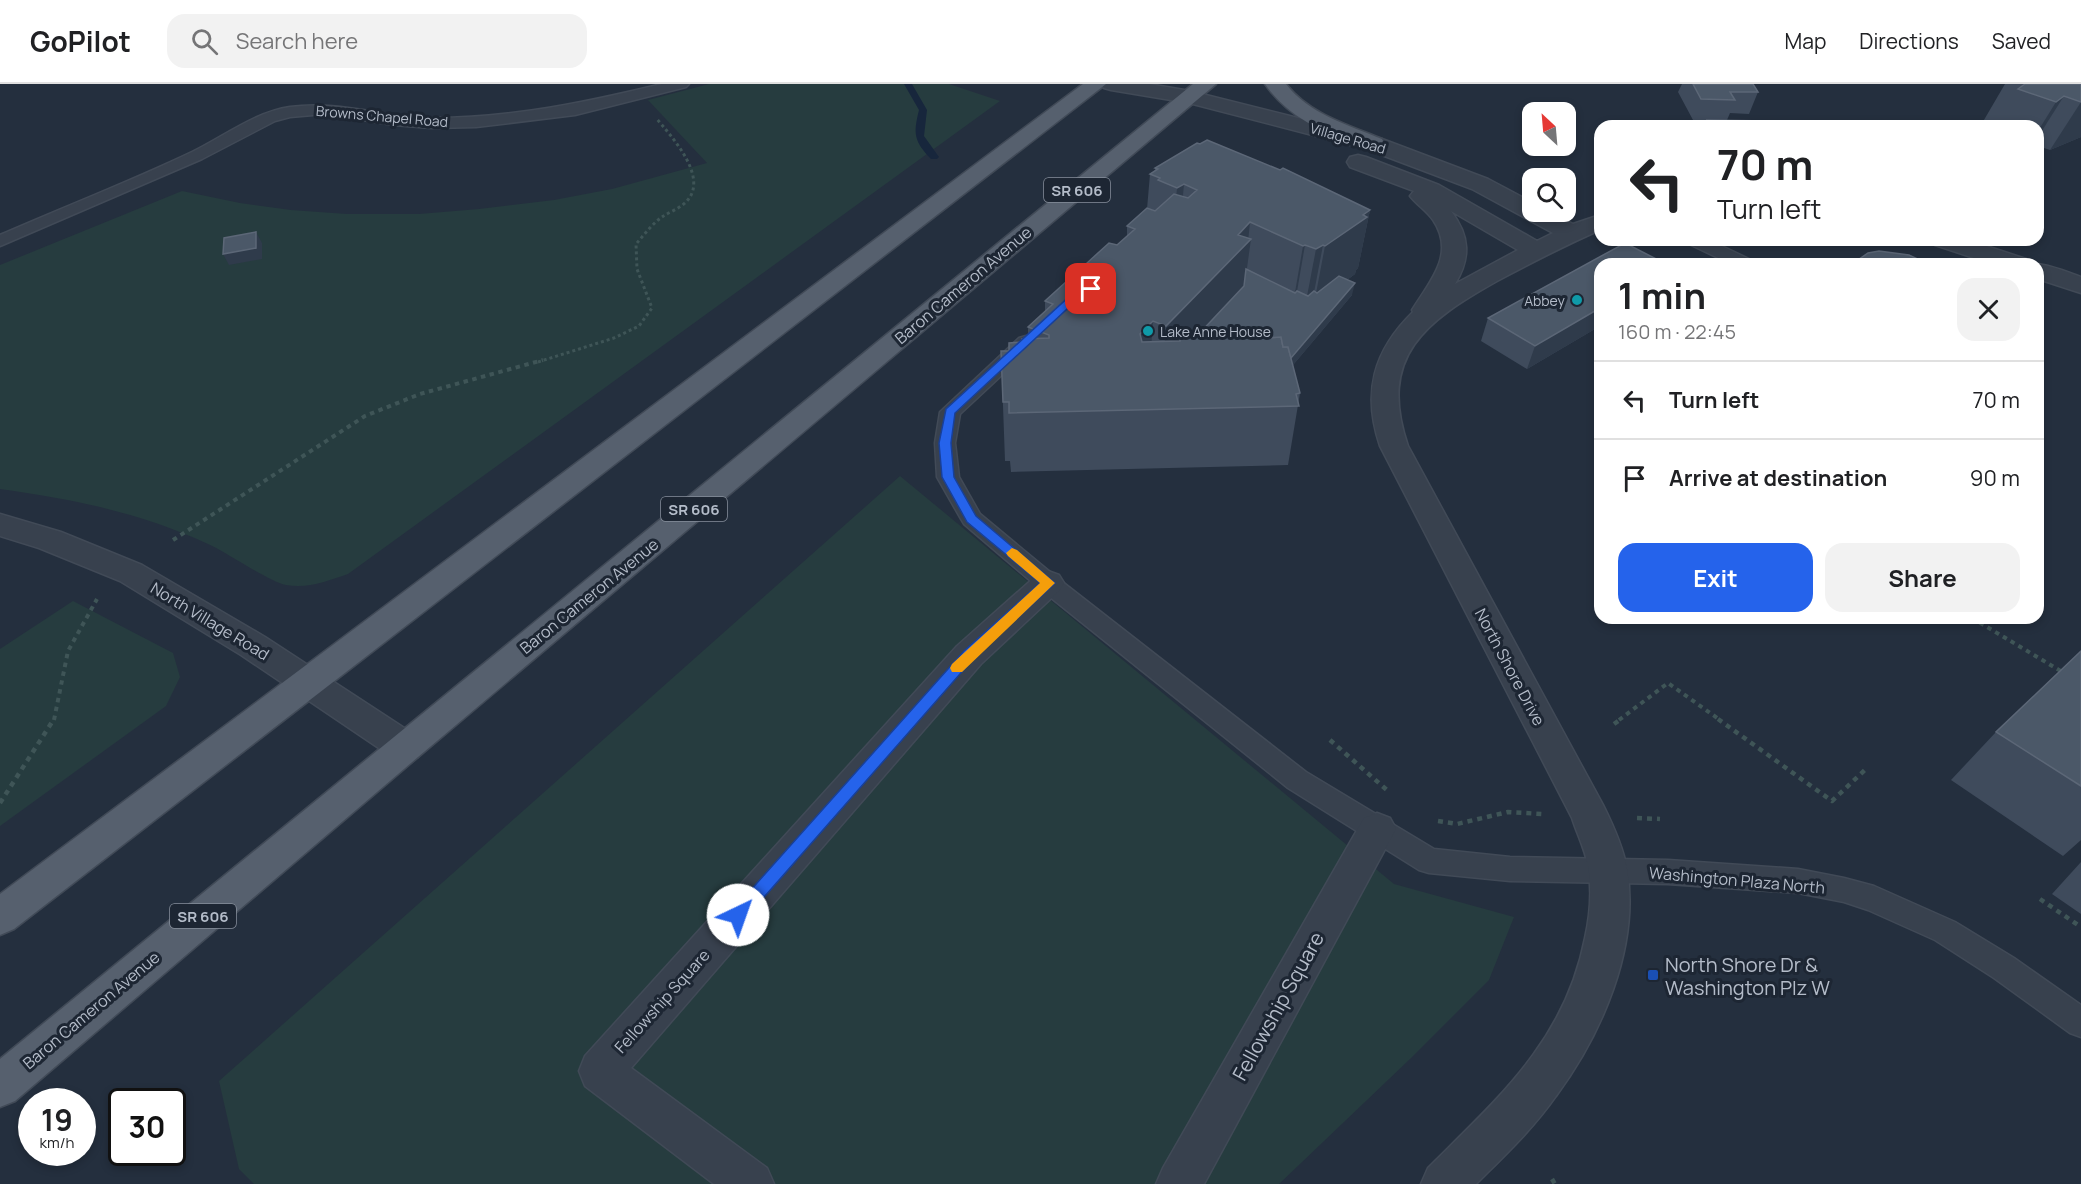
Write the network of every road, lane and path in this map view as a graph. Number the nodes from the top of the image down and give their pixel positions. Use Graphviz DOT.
graph roads {
  1 [pos="681,84"];
  2 [pos="1096,84"];
  3 [pos="1104,84"];
  4 [pos="1111,84"];
  5 [pos="1275,84"];
  6 [pos="638,95"];
  7 [pos="1190,98"];
  8 [pos="1373,155"];
  9 [pos="1594,224"];
  10 [pos="1571,233"];
  11 [pos="0,241"];
  12 [pos="1708,246"];
  13 [pos="1961,246"];
  14 [pos="1537,250"];
  15 [pos="1732,258"];
  16 [pos="1996,258"];
  17 [pos="2044,273"];
  18 [pos="2081,285"];
  19 [pos="1421,318"];
  20 [pos="1042,327"];
  21 [pos="0,525"];
  22 [pos="173,540"];
  23 [pos="1048,583"];
  24 [pos="97,599"];
  25 [pos="1982,624"];
  26 [pos="2065,674"];
  27 [pos="309,681"];
  28 [pos="1614,724"];
  29 [pos="1330,740"];
  30 [pos="405,747"];
  31 [pos="1867,768"];
  32 [pos="0,803"];
  33 [pos="1387,813"];
  34 [pos="1590,816"];
  35 [pos="1660,819"];
  36 [pos="1434,821"];
  37 [pos="1607,870"];
  38 [pos="2040,899"];
  39 [pos="0,917"];
  40 [pos="2081,927"];
  41 [pos="2081,1023"];
  42 [pos="0,1086"];
  43 [pos="751,1184"];
  44 [pos="1179,1184"];
  45 [pos="1444,1184"];
  1 -- 6 [label="lane, Browns Chapel Road"];
  2 -- 27 [label="main road"];
  3 -- 7 [label="street, Village Road"];
  4 -- 7 [label="street, Village Road"];
  5 -- 8 [label="main road"];
  6 -- 11 [label="lane, Browns Chapel Road"];
  6 -- 22 [label="path"];
  7 -- 8 [label="street, Village Road"];
  7 -- 30 [label="main road, Baron Cameron Avenue / SR 606"];
  8 -- 10 [label="street, Village Road"];
  8 -- 14 [label="street, Village Road"];
  8 -- 19 [label="street"];
  9 -- 10 [label="street, North Shore Drive"];
  10 -- 14 [label="street, North Shore Drive"];
  12 -- 15 [label="lane"];
  13 -- 16 [label="street"];
  14 -- 19 [label="street, North Shore Drive"];
  17 -- 18 [label="street"];
  19 -- 34 [label="street, North Shore Drive"];
  20 -- 23 [label="lane, Washington Plaza North"];
  21 -- 27 [label="street, North Village Road"];
  23 -- 33 [label="lane, Washington Plaza North"];
  23 -- 43 [label="street, Fellowship Square"];
  24 -- 32 [label="path"];
  25 -- 26 [label="path"];
  27 -- 30 [label="street, North Village Road"];
  27 -- 39 [label="main road"];
  28 -- 31 [label="path"];
  29 -- 33 [label="path"];
  30 -- 42 [label="main road, Baron Cameron Avenue / SR 606"];
  33 -- 37 [label="lane, Washington Plaza North"];
  33 -- 44 [label="street, Fellowship Square"];
  34 -- 35 [label="path"];
  34 -- 36 [label="path"];
  34 -- 37 [label="street, North Shore Drive"];
  37 -- 41 [label="lane, Washington Plaza North"];
  37 -- 45 [label="street, North Shore Drive"];
  38 -- 40 [label="path"];
}
